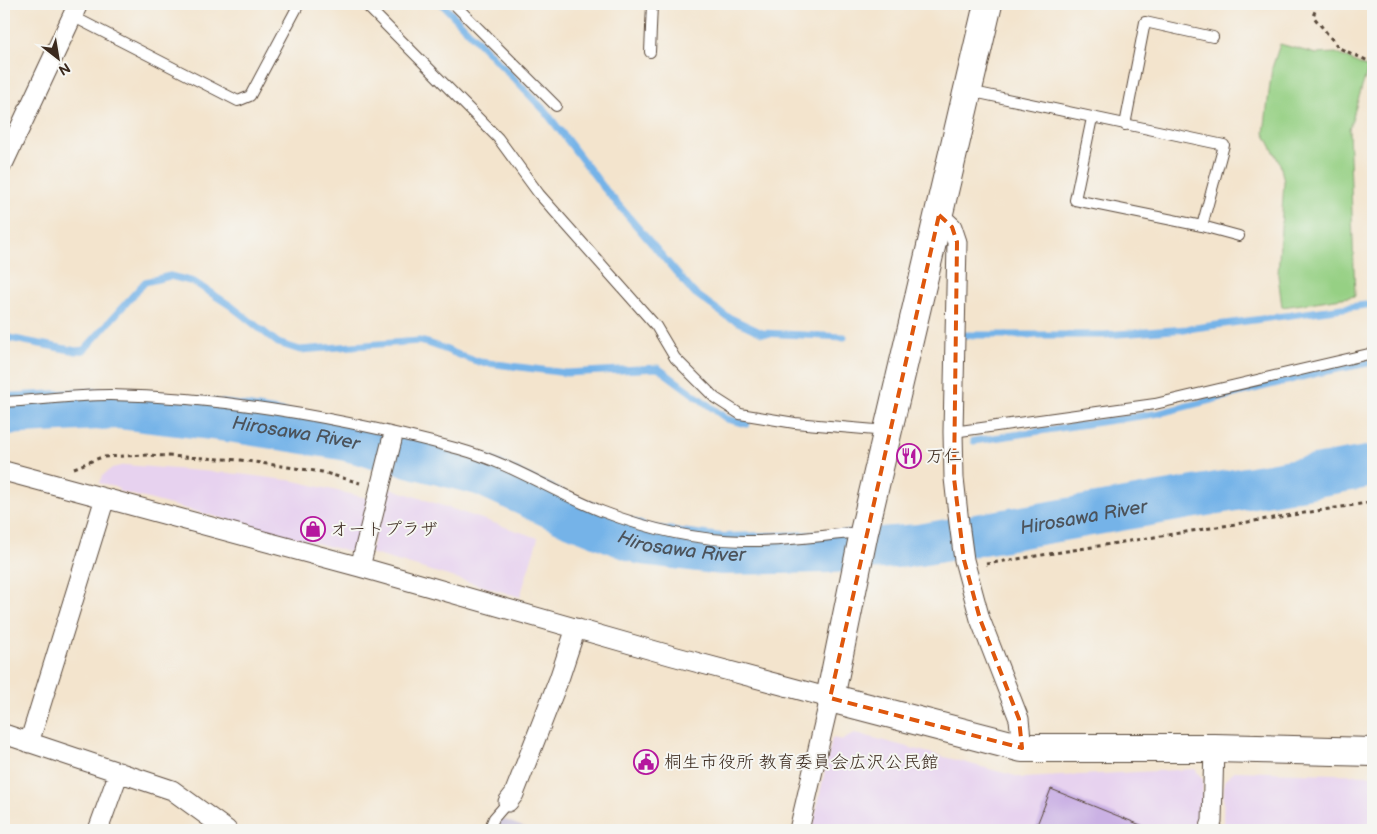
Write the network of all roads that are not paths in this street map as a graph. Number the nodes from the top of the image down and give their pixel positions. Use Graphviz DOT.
graph roads {
  1 [pos="299,4"];
  2 [pos="365,4"];
  3 [pos="454,4"];
  4 [pos="652,4"];
  5 [pos="988,4"];
  6 [pos="75,10"];
  7 [pos="1213,37"];
  8 [pos="650,52"];
  9 [pos="968,91"];
  10 [pos="556,106"];
  11 [pos="1092,118"];
  12 [pos="1125,124"];
  13 [pos="4,162"];
  14 [pos="940,215"];
  15 [pos="1202,226"];
  16 [pos="1239,236"];
  17 [pos="1373,353"];
  18 [pos="4,402"];
  19 [pos="889,431"];
  20 [pos="953,432"];
  21 [pos="392,436"];
  22 [pos="4,471"];
  23 [pos="105,498"];
  24 [pos="864,535"];
  25 [pos="360,567"];
  26 [pos="576,628"];
  27 [pos="830,698"];
  28 [pos="4,734"];
  29 [pos="29,742"];
  30 [pos="1022,748"];
  31 [pos="1214,748"];
  32 [pos="1373,752"];
  33 [pos="119,772"];
  34 [pos="508,802"];
  35 [pos="98,830"];
  36 [pos="227,830"];
  37 [pos="489,830"];
  38 [pos="798,830"];
  39 [pos="1209,830"];
  1 -- 6 [label="lane"];
  2 -- 19 [label="lane"];
  3 -- 10 [label="lane"];
  4 -- 8 [label="lane"];
  5 -- 9 [label="street"];
  6 -- 13 [label="street"];
  7 -- 12 [label="lane"];
  9 -- 11 [label="lane"];
  9 -- 14 [label="street"];
  11 -- 12 [label="lane"];
  11 -- 15 [label="lane"];
  12 -- 15 [label="lane"];
  14 -- 19 [label="street"];
  14 -- 20 [label="street"];
  15 -- 16 [label="lane"];
  17 -- 20 [label="lane"];
  18 -- 21 [label="lane"];
  19 -- 24 [label="street"];
  20 -- 30 [label="street"];
  21 -- 24 [label="lane"];
  21 -- 25 [label="street"];
  22 -- 23 [label="street"];
  23 -- 25 [label="street"];
  23 -- 29 [label="street"];
  24 -- 27 [label="street"];
  25 -- 26 [label="street"];
  26 -- 27 [label="street"];
  26 -- 34 [label="street"];
  27 -- 30 [label="street"];
  27 -- 38 [label="street"];
  28 -- 29 [label="street"];
  29 -- 33 [label="street"];
  30 -- 31 [label="street"];
  31 -- 32 [label="street"];
  31 -- 39 [label="street"];
  33 -- 35 [label="street"];
  33 -- 36 [label="street"];
  34 -- 37 [label="lane"];
}
